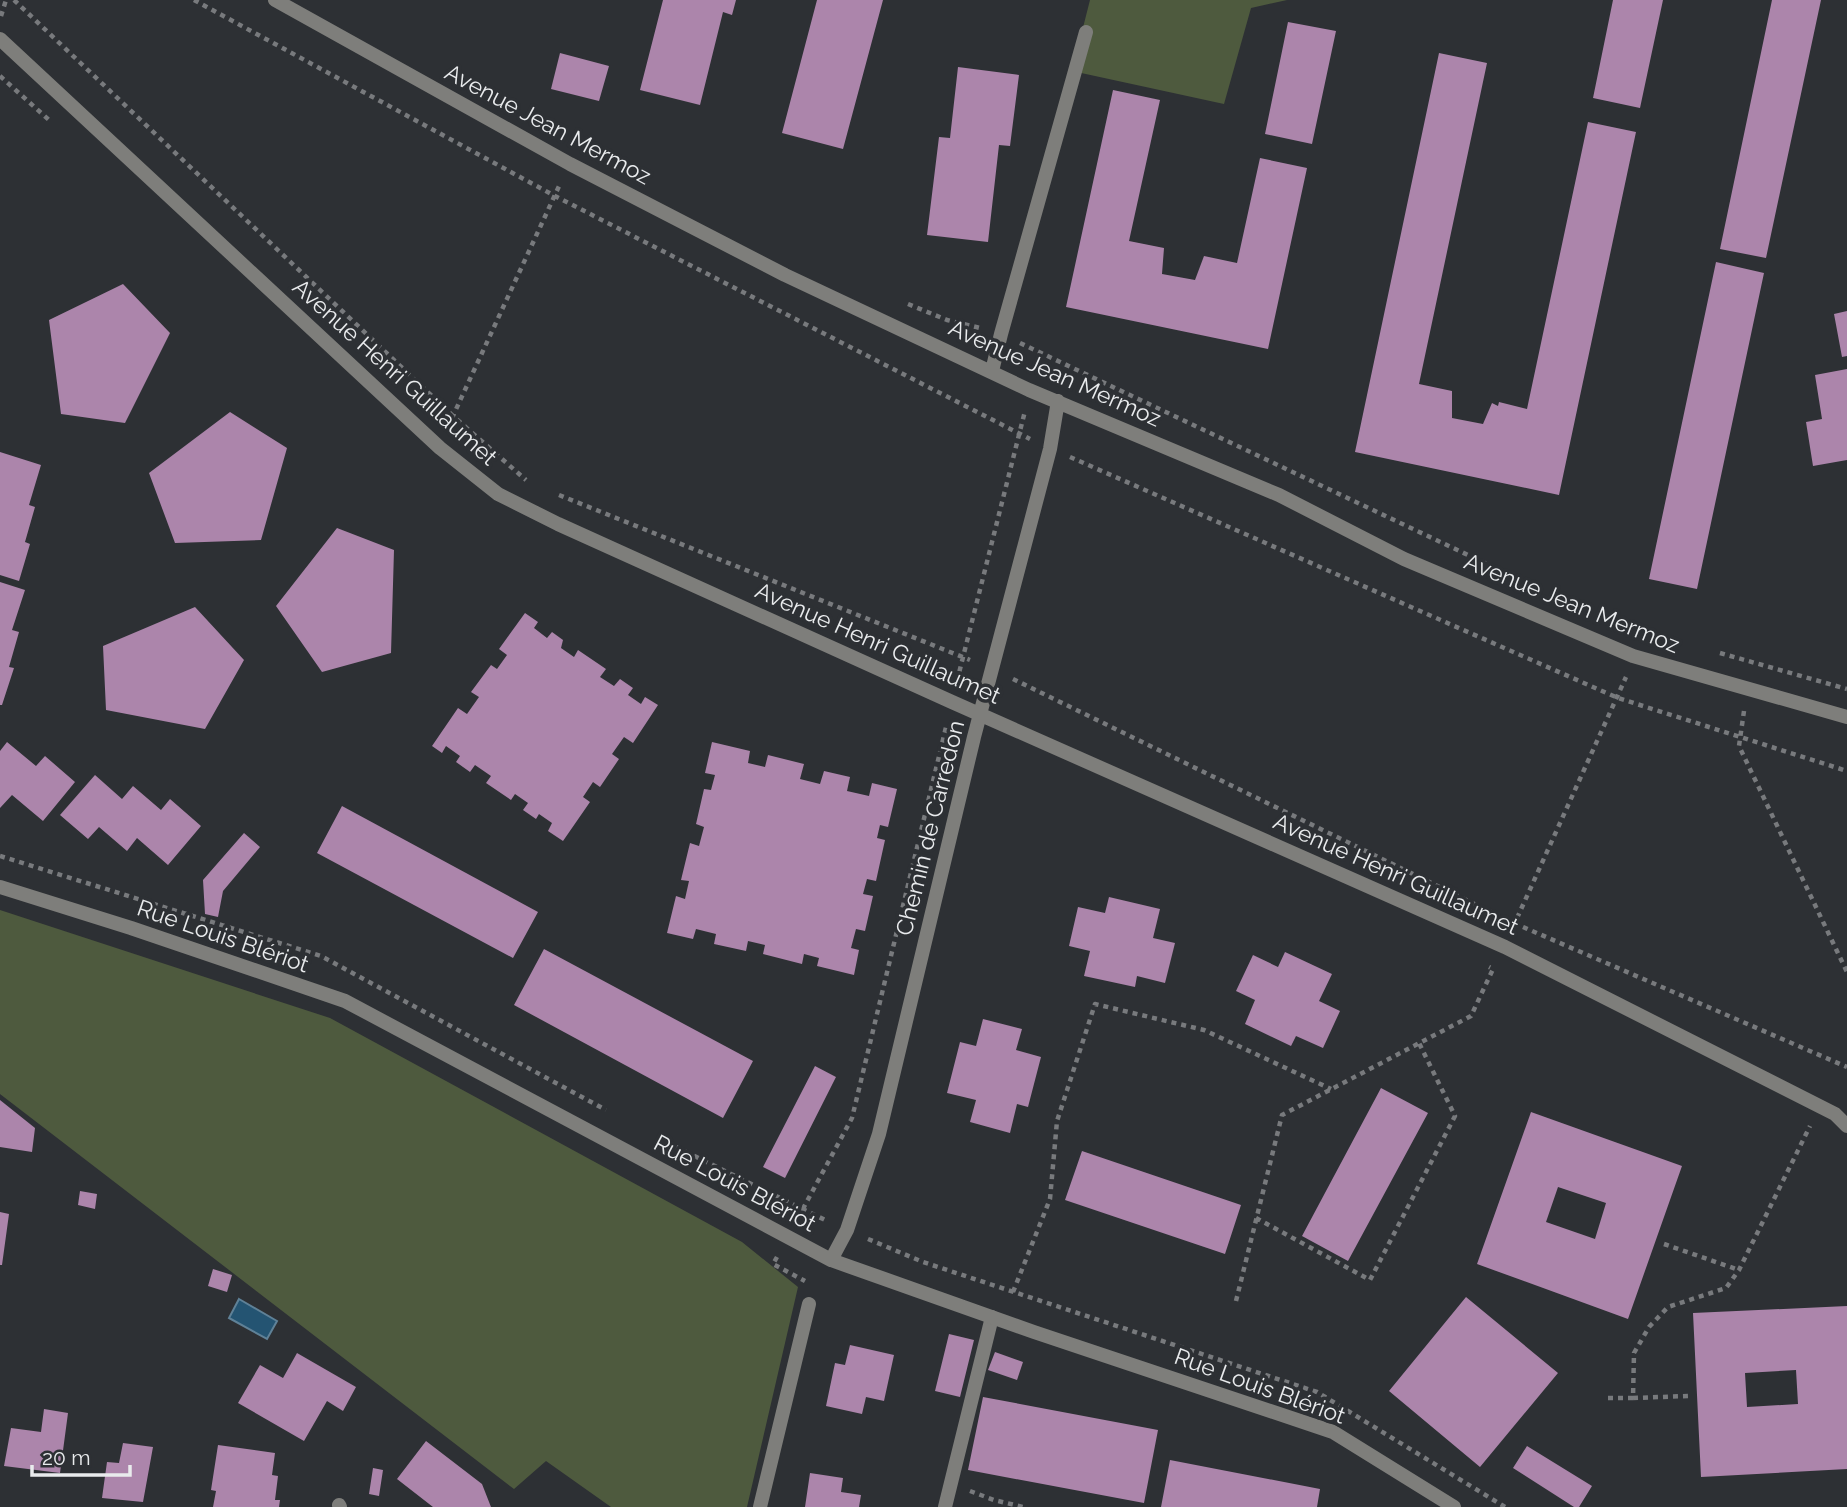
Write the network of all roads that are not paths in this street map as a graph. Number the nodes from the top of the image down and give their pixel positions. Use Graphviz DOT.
graph roads {
  1 [pos="275,0"];
  2 [pos="1086,32"];
  3 [pos="0,39"];
  4 [pos="992,372"];
  5 [pos="1058,401"];
  6 [pos="981,714"];
  7 [pos="1847,718"];
  8 [pos="0,887"];
  9 [pos="1847,1126"];
  10 [pos="831,1260"];
  11 [pos="809,1304"];
  12 [pos="992,1317"];
  13 [pos="760,1507"];
  14 [pos="945,1507"];
  15 [pos="1454,1507"];
  1 -- 4 [label="street, Avenue Jean Mermoz"];
  2 -- 4 [label="street"];
  3 -- 6 [label="street, Avenue Henri Guillaumet"];
  4 -- 5 [label="street, Avenue Jean Mermoz"];
  5 -- 6 [label="street, Chemin de Carredon"];
  5 -- 7 [label="street, Avenue Jean Mermoz"];
  6 -- 9 [label="street, Avenue Henri Guillaumet"];
  6 -- 10 [label="street, Chemin de Carredon"];
  8 -- 10 [label="street, Rue Louis Blériot"];
  10 -- 12 [label="street, Rue Louis Blériot"];
  11 -- 13 [label="street"];
  12 -- 14 [label="street"];
  12 -- 15 [label="street, Rue Louis Blériot"];
}
